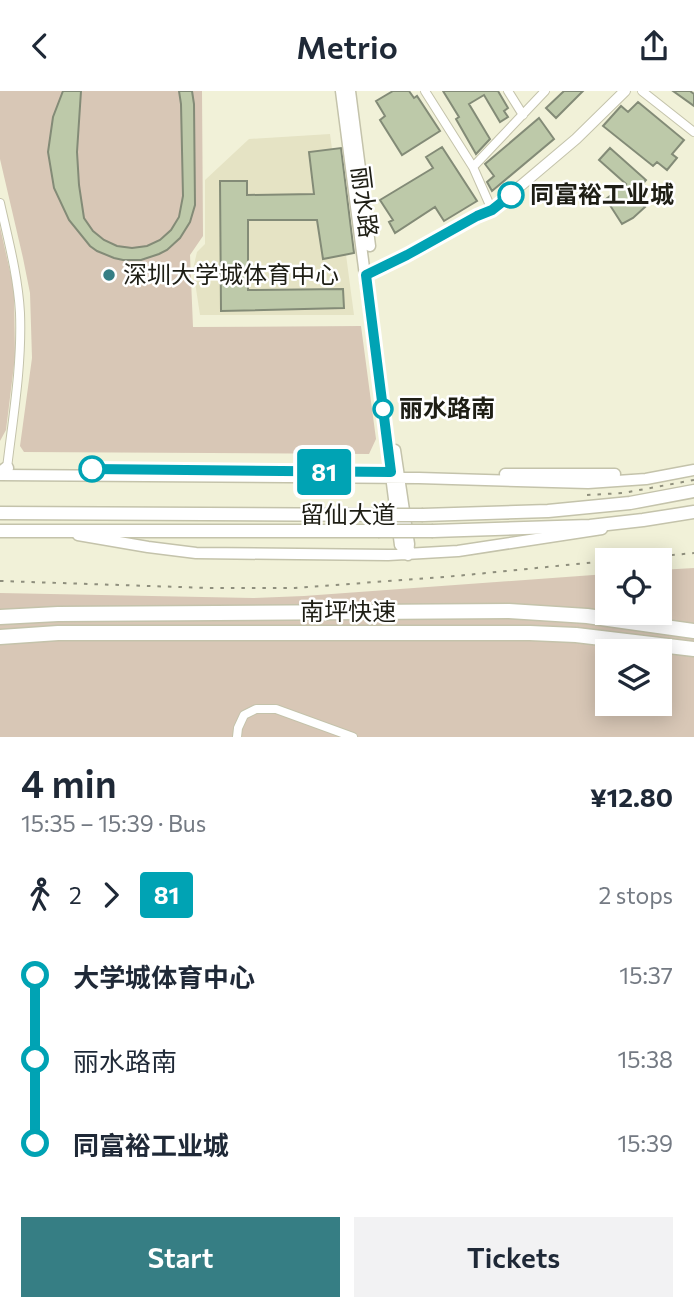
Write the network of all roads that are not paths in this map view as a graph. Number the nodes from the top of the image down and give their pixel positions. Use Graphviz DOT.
graph roads {
  1 [pos="341,91"];
  2 [pos="350,91"];
  3 [pos="425,91"];
  4 [pos="508,91"];
  5 [pos="545,91"];
  6 [pos="625,91"];
  7 [pos="642,91"];
  8 [pos="523,115"];
  9 [pos="694,132"];
  10 [pos="474,167"];
  11 [pos="0,203"];
  12 [pos="492,210"];
  13 [pos="369,274"];
  14 [pos="694,464"];
  15 [pos="694,470"];
  16 [pos="2,471"];
  17 [pos="395,475"];
  18 [pos="694,491"];
  19 [pos="694,512"];
  20 [pos="0,513"];
  21 [pos="643,520"];
  22 [pos="0,531"];
  23 [pos="41,531"];
  24 [pos="408,555"];
  25 [pos="0,617"];
  26 [pos="694,631"];
  27 [pos="0,637"];
  28 [pos="694,649"];
  29 [pos="237,737"];
  30 [pos="353,737"];
  1 -- 13 [label="main road, 丽水路"];
  2 -- 13 [label="main road, 丽水路"];
  3 -- 10 [label="street"];
  4 -- 8 [label="street"];
  5 -- 8 [label="street"];
  6 -- 12 [label="street"];
  7 -- 9 [label="street"];
  8 -- 10 [label="street"];
  10 -- 12 [label="street"];
  11 -- 16 [label="street"];
  12 -- 13 [label="street"];
  13 -- 17 [label="main road, 丽水路"];
  14 -- 17 [label="main road"];
  15 -- 17 [label="main road"];
  16 -- 17 [label="main road"];
  17 -- 24 [label="main road, 丽水路"];
  18 -- 20 [label="main road, 留仙大道, bridge"];
  19 -- 21 [label="main road, 留仙大道"];
  21 -- 23 [label="main road, 留仙大道, bridge"];
  21 -- 24 [label="main road"];
  22 -- 23 [label="main road, 留仙大道"];
  23 -- 24 [label="main road"];
  25 -- 26 [label="highway, 南坪快速"];
  27 -- 28 [label="highway, 南坪快速"];
  29 -- 30 [label="street"];
}
